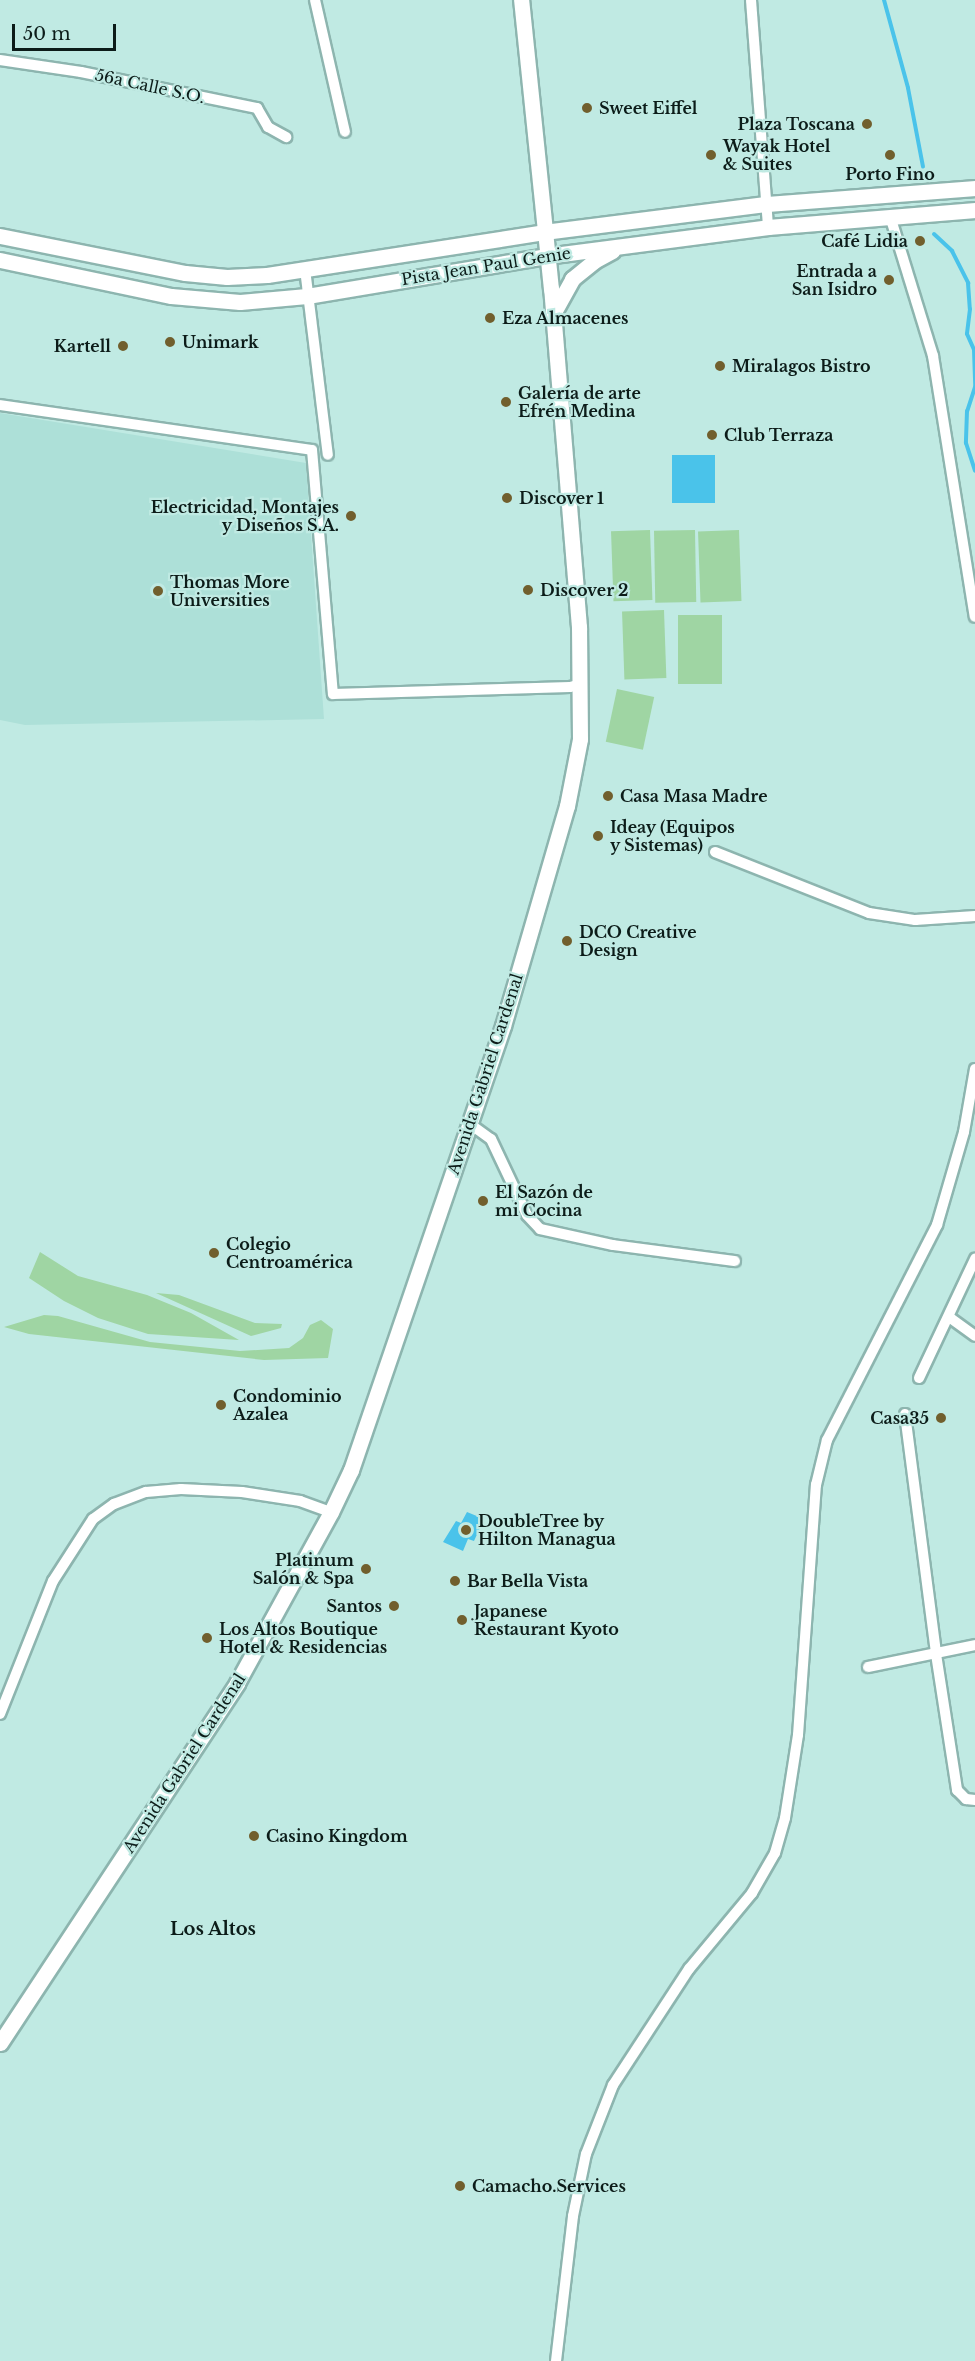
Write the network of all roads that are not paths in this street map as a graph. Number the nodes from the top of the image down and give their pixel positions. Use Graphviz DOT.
graph roads {
  1 [pos="315,0"];
  2 [pos="521,0"];
  3 [pos="751,0"];
  4 [pos="0,60"];
  5 [pos="345,132"];
  6 [pos="286,137"];
  7 [pos="975,188"];
  8 [pos="975,195"];
  9 [pos="843,197"];
  10 [pos="767,204"];
  11 [pos="975,210"];
  12 [pos="890,216"];
  13 [pos="768,227"];
  14 [pos="544,232"];
  15 [pos="0,236"];
  16 [pos="622,246"];
  17 [pos="546,256"];
  18 [pos="0,260"];
  19 [pos="305,269"];
  20 [pos="307,296"];
  21 [pos="553,315"];
  22 [pos="0,405"];
  23 [pos="328,455"];
  24 [pos="975,617"];
  25 [pos="580,684"];
  26 [pos="716,852"];
  27 [pos="975,916"];
  28 [pos="975,1069"];
  29 [pos="470,1124"];
  30 [pos="975,1258"];
  31 [pos="735,1261"];
  32 [pos="949,1317"];
  33 [pos="975,1336"];
  34 [pos="919,1378"];
  35 [pos="905,1414"];
  36 [pos="331,1512"];
  37 [pos="975,1645"];
  38 [pos="936,1654"];
  39 [pos="868,1667"];
  40 [pos="0,1714"];
  41 [pos="975,1800"];
  42 [pos="0,2043"];
  43 [pos="556,2361"];
  1 -- 5 [label="street"];
  2 -- 14 [label="street, Avenida Gabriel Cardenal"];
  3 -- 10 [label="street"];
  4 -- 6 [label="street, 56a Calle S.O."];
  7 -- 9 [label="street, Pista Jean Paul Genie"];
  8 -- 12 [label="street"];
  9 -- 10 [label="street, Pista Jean Paul Genie"];
  9 -- 12 [label="street"];
  10 -- 13 [label="street"];
  10 -- 14 [label="street, Pista Jean Paul Genie"];
  11 -- 12 [label="street, Pista Jean Paul Genie"];
  12 -- 13 [label="street, Pista Jean Paul Genie"];
  12 -- 24 [label="street"];
  13 -- 16 [label="street, Pista Jean Paul Genie"];
  14 -- 17 [label="street, Avenida Gabriel Cardenal"];
  14 -- 19 [label="street, Pista Jean Paul Genie"];
  15 -- 19 [label="street, Pista Jean Paul Genie"];
  16 -- 17 [label="street, Pista Jean Paul Genie"];
  16 -- 21 [label="street"];
  17 -- 20 [label="street, Pista Jean Paul Genie"];
  17 -- 21 [label="street, Avenida Gabriel Cardenal"];
  18 -- 20 [label="street, Pista Jean Paul Genie"];
  19 -- 20 [label="street"];
  20 -- 23 [label="street"];
  21 -- 25 [label="street, Avenida Gabriel Cardenal"];
  22 -- 25 [label="street"];
  25 -- 29 [label="street, Avenida Gabriel Cardenal"];
  26 -- 27 [label="street"];
  28 -- 43 [label="street"];
  29 -- 31 [label="street"];
  29 -- 36 [label="street, Avenida Gabriel Cardenal"];
  30 -- 32 [label="street"];
  32 -- 33 [label="street"];
  32 -- 34 [label="street"];
  35 -- 38 [label="street"];
  36 -- 40 [label="street"];
  36 -- 42 [label="street, Avenida Gabriel Cardenal"];
  37 -- 38 [label="street"];
  38 -- 39 [label="street"];
  38 -- 41 [label="street"];
}
